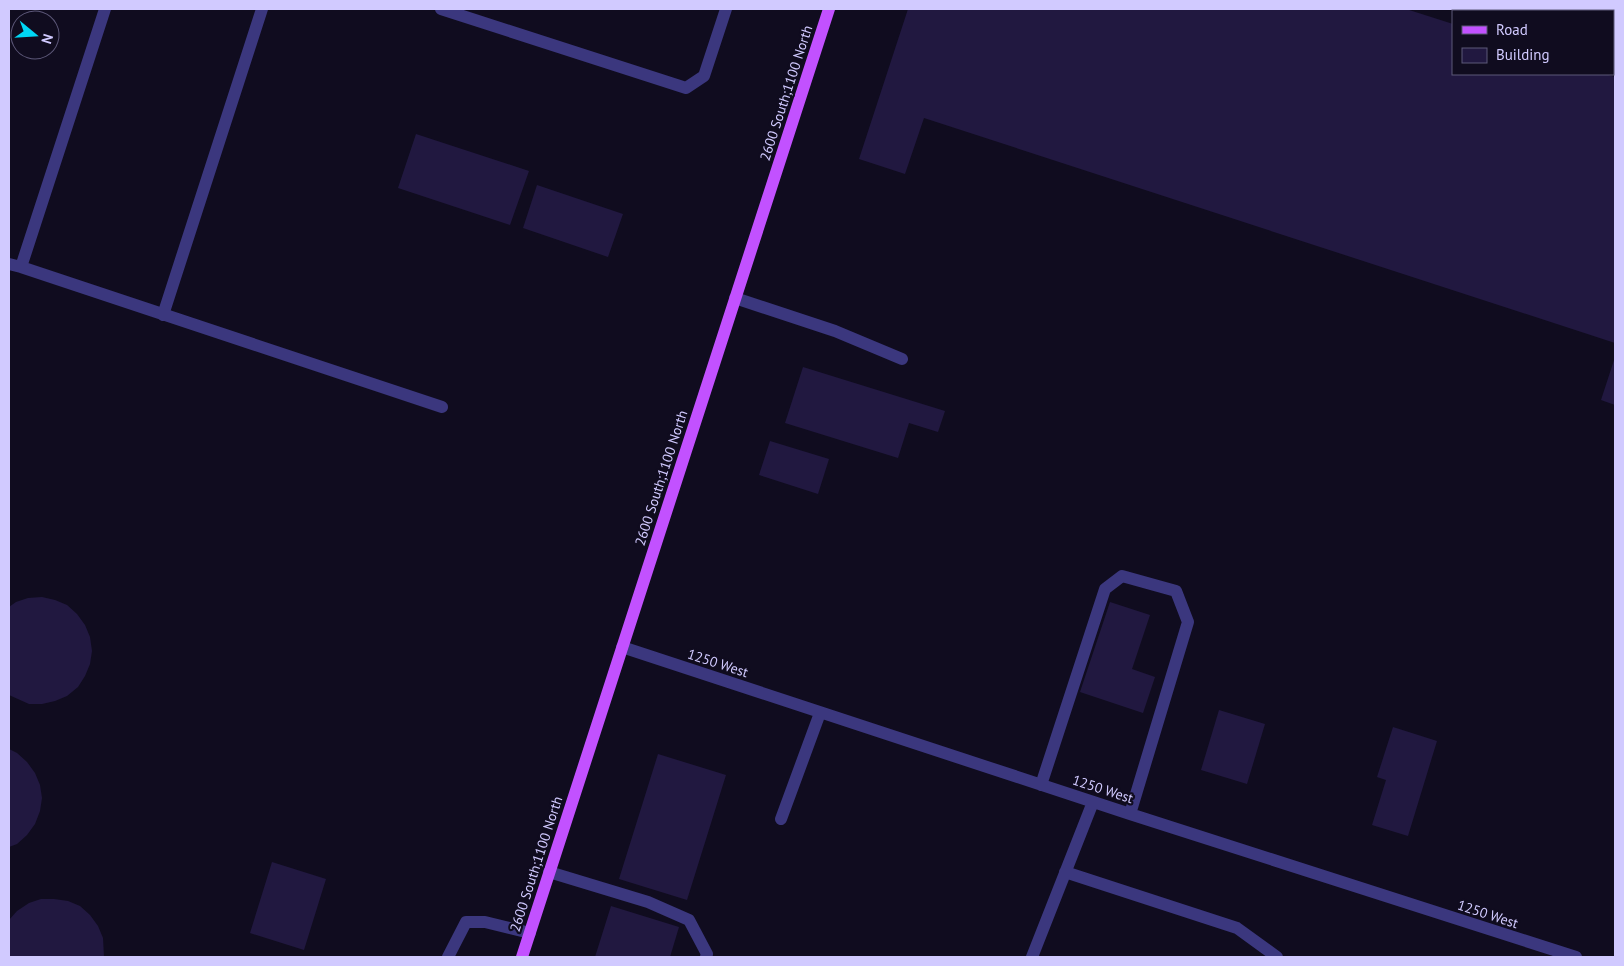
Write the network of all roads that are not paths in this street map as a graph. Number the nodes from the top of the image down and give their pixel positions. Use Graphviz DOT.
graph roads {
  1 [pos="105,9"];
  2 [pos="262,9"];
  3 [pos="441,9"];
  4 [pos="726,9"];
  5 [pos="829,9"];
  6 [pos="15,266"];
  7 [pos="735,298"];
  8 [pos="164,315"];
  9 [pos="902,359"];
  10 [pos="442,407"];
  11 [pos="622,647"];
  12 [pos="820,713"];
  13 [pos="1041,785"];
  14 [pos="1093,802"];
  15 [pos="1130,814"];
  16 [pos="781,819"];
  17 [pos="549,872"];
  18 [pos="1065,872"];
  19 [pos="530,933"];
  20 [pos="448,957"];
  21 [pos="522,957"];
  22 [pos="706,957"];
  23 [pos="1032,957"];
  24 [pos="1277,957"];
  25 [pos="1576,957"];
  1 -- 6 [label="street"];
  2 -- 8 [label="street"];
  3 -- 4 [label="street"];
  5 -- 7 [label="main road, 2600 South;1100 North"];
  6 -- 8 [label="street"];
  7 -- 9 [label="street"];
  7 -- 11 [label="main road, 2600 South;1100 North"];
  8 -- 10 [label="street"];
  11 -- 12 [label="street, 1250 West"];
  11 -- 17 [label="main road, 2600 South;1100 North"];
  12 -- 13 [label="street, 1250 West"];
  12 -- 16 [label="street"];
  13 -- 14 [label="street, 1250 West"];
  13 -- 15 [label="street"];
  14 -- 15 [label="street, 1250 West"];
  14 -- 18 [label="street"];
  15 -- 25 [label="street, 1250 West"];
  17 -- 19 [label="main road, 2600 South;1100 North"];
  17 -- 22 [label="street"];
  18 -- 23 [label="street"];
  18 -- 24 [label="street"];
  19 -- 20 [label="street"];
  19 -- 21 [label="main road, 2600 South;1100 North"];
}
